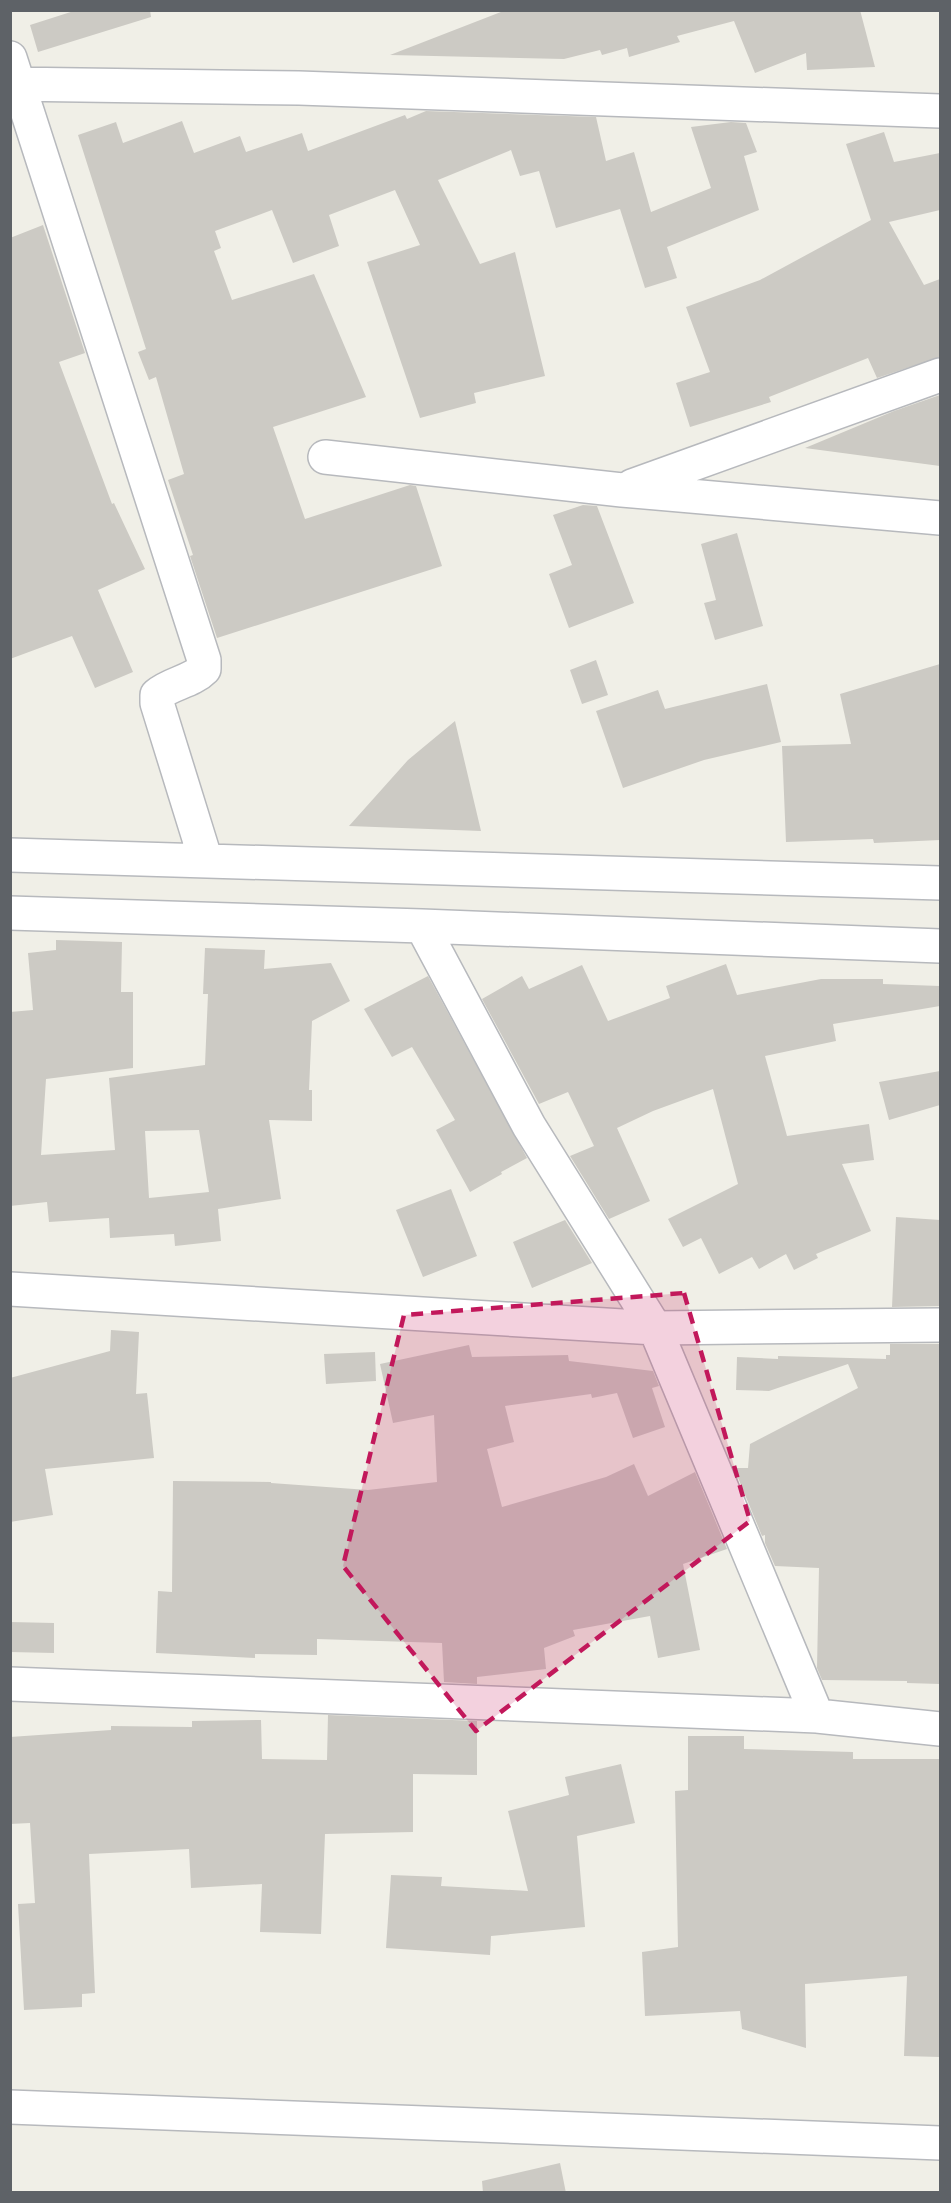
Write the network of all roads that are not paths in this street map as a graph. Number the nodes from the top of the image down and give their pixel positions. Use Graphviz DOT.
graph roads {
  1 [pos="13,76"];
  2 [pos="940,111"];
  3 [pos="940,375"];
  4 [pos="325,458"];
  5 [pos="622,490"];
  6 [pos="940,518"];
  7 [pos="10,855"];
  8 [pos="207,861"];
  9 [pos="940,883"];
  10 [pos="10,913"];
  11 [pos="422,926"];
  12 [pos="940,946"];
  13 [pos="10,1290"];
  14 [pos="940,1325"];
  15 [pos="655,1328"];
  16 [pos="10,1684"];
  17 [pos="817,1716"];
  18 [pos="940,1729"];
  19 [pos="10,2107"];
  20 [pos="940,2143"];
  1 -- 2 [label="street"];
  1 -- 8 [label="street"];
  3 -- 5 [label="street"];
  4 -- 5 [label="street"];
  5 -- 6 [label="street"];
  7 -- 8 [label="street"];
  8 -- 9 [label="street"];
  10 -- 11 [label="street"];
  11 -- 12 [label="street"];
  11 -- 15 [label="street"];
  13 -- 15 [label="street"];
  14 -- 15 [label="street"];
  15 -- 17 [label="street"];
  16 -- 17 [label="street"];
  17 -- 18 [label="street"];
  19 -- 20 [label="street"];
}
